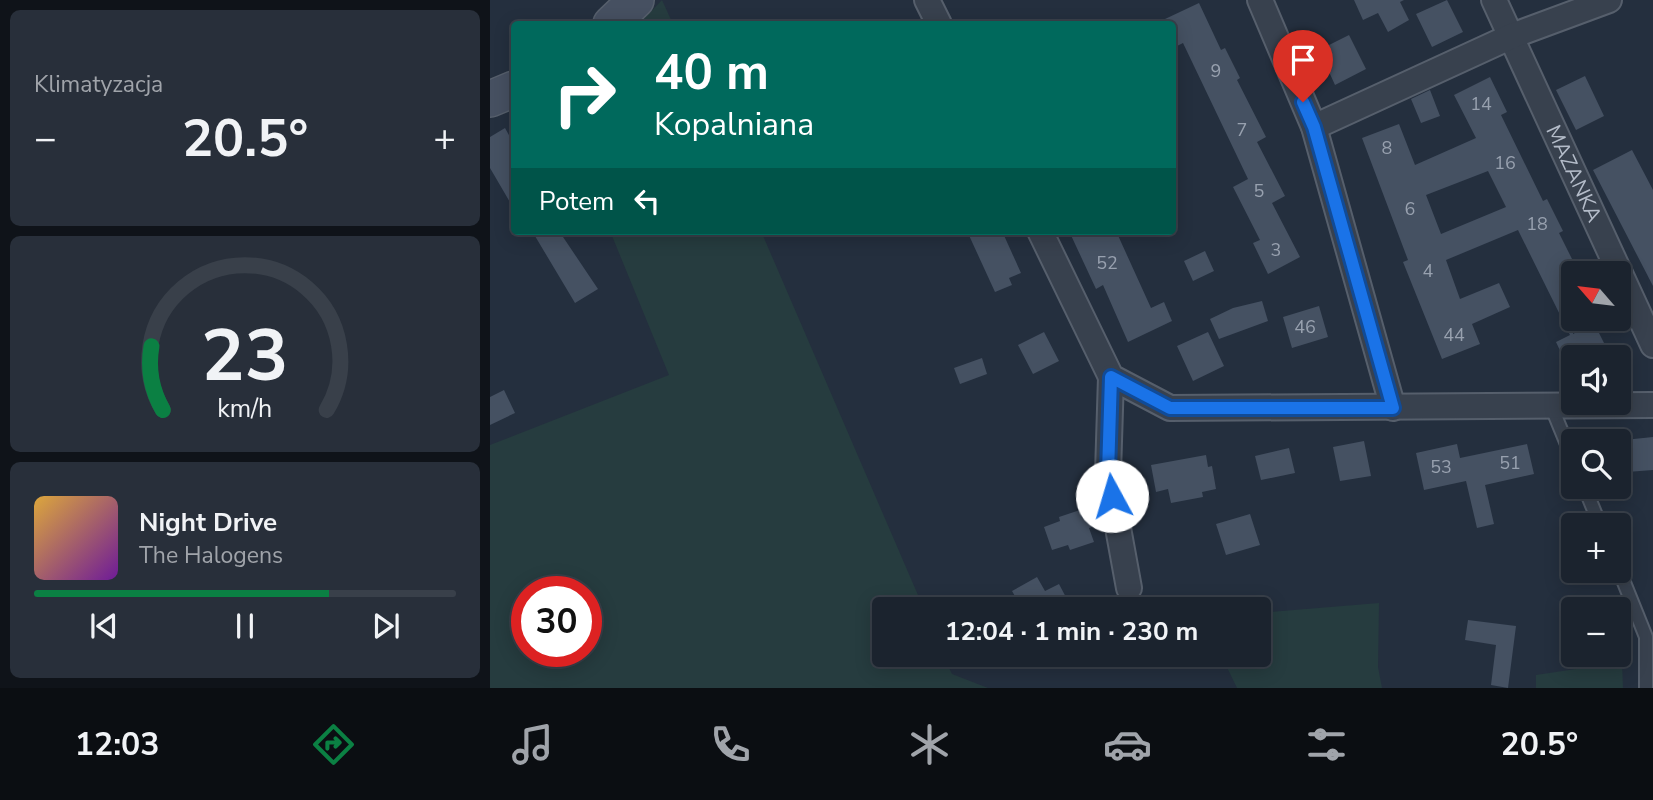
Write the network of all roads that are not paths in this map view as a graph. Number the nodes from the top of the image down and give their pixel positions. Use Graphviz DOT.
graph roads {
  1 [pos="636,0"];
  2 [pos="927,0"];
  3 [pos="1260,0"];
  4 [pos="1494,0"];
  5 [pos="1609,0"];
  6 [pos="614,21"];
  7 [pos="938,21"];
  8 [pos="1513,36"];
  9 [pos="511,90"];
  10 [pos="490,99"];
  11 [pos="1314,127"];
  12 [pos="1042,235"];
  13 [pos="1653,345"];
  14 [pos="1111,377"];
  15 [pos="1653,405"];
  16 [pos="1393,408"];
  17 [pos="1552,408"];
  18 [pos="1561,430"];
  19 [pos="1624,583"];
  20 [pos="1129,588"];
  21 [pos="1646,688"];
  1 -- 6 [label="main road"];
  2 -- 7 [label="street"];
  3 -- 11 [label="street"];
  4 -- 8 [label="street, MAZANKA"];
  5 -- 8 [label="street"];
  8 -- 11 [label="street"];
  8 -- 13 [label="street, MAZANKA"];
  9 -- 10 [label="main road"];
  11 -- 16 [label="street"];
  12 -- 14 [label="street"];
  14 -- 16 [label="street"];
  14 -- 20 [label="street"];
  15 -- 17 [label="street"];
  16 -- 17 [label="street"];
  17 -- 18 [label="lane"];
  19 -- 21 [label="lane"];
}
